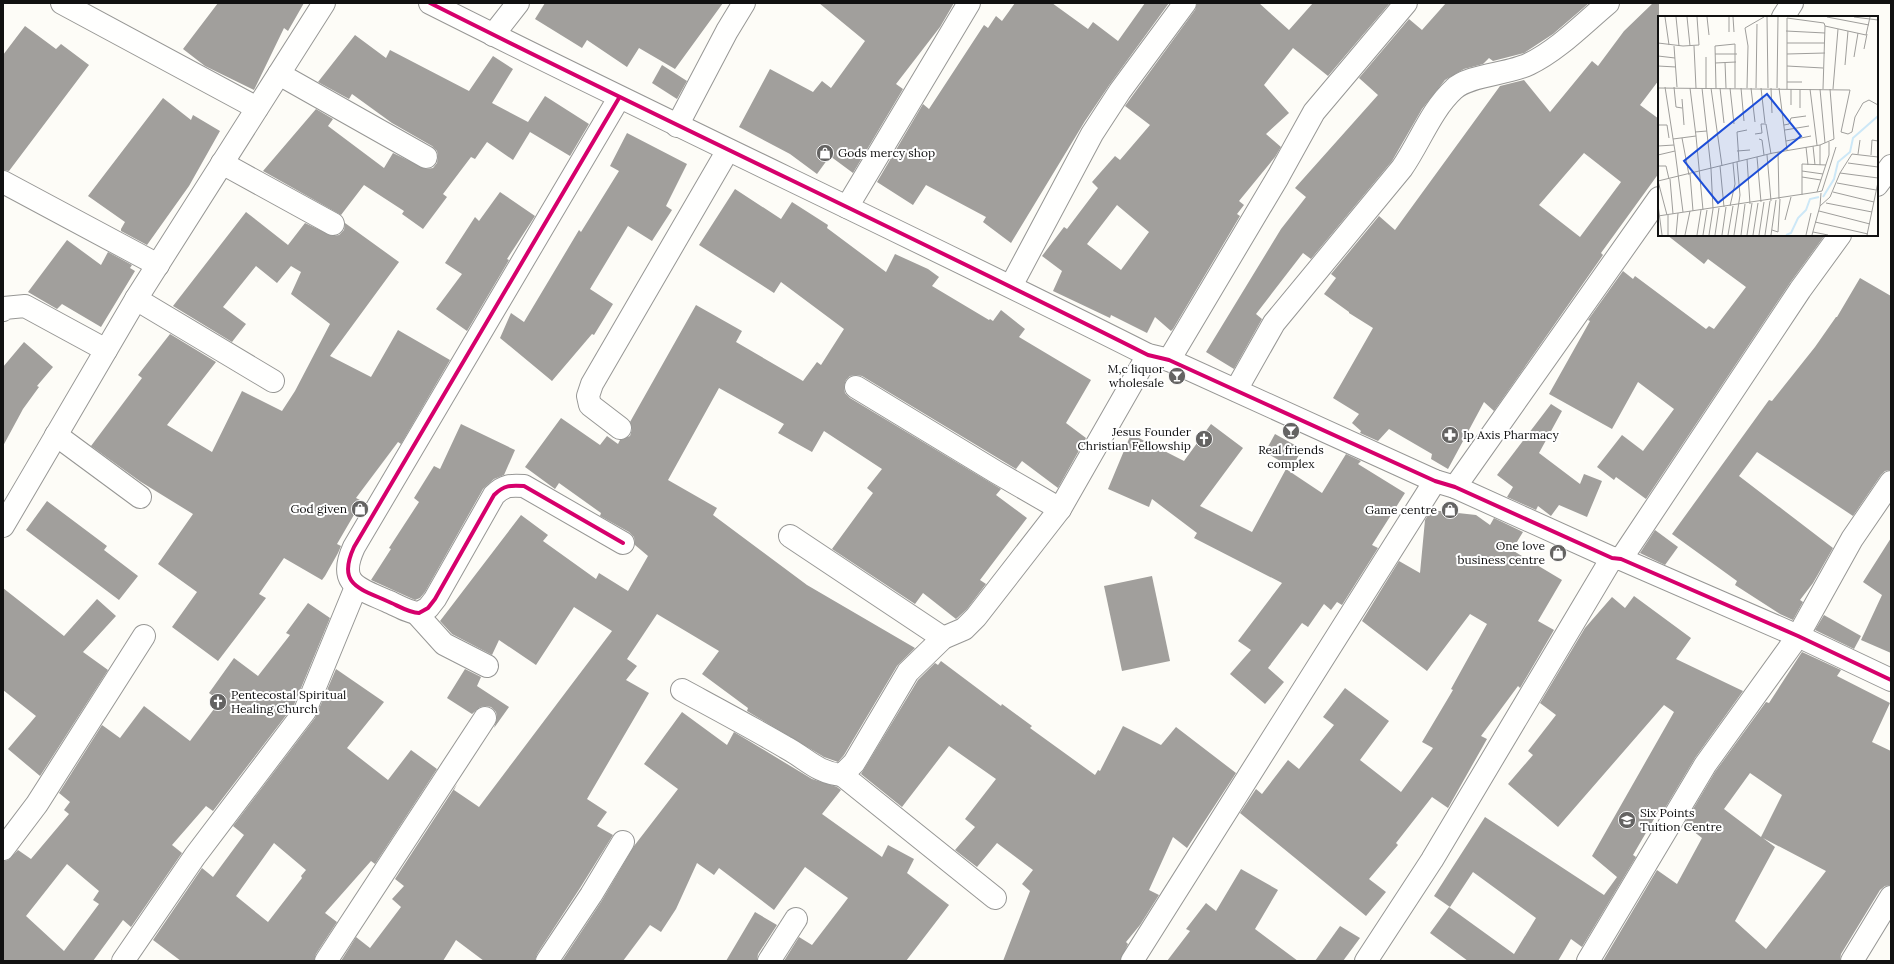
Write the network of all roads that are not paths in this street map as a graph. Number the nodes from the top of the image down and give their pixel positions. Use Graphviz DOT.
graph roads {
  1 [pos="62,3"];
  2 [pos="324,3"];
  3 [pos="430,3"];
  4 [pos="518,3"];
  5 [pos="744,3"];
  6 [pos="969,3"];
  7 [pos="1185,3"];
  8 [pos="1406,3"];
  9 [pos="1608,3"];
  10 [pos="1792,3"];
  11 [pos="1784,16"];
  12 [pos="493,35"];
  13 [pos="279,74"];
  14 [pos="619,98"];
  15 [pos="258,108"];
  16 [pos="677,126"];
  17 [pos="728,150"];
  18 [pos="426,157"];
  19 [pos="222,163"];
  20 [pos="1891,166"];
  21 [pos="3,182"];
  22 [pos="1878,184"];
  23 [pos="1658,199"];
  24 [pos="847,207"];
  25 [pos="333,224"];
  26 [pos="1839,236"];
  27 [pos="158,265"];
  28 [pos="1011,286"];
  29 [pos="136,299"];
  30 [pos="3,310"];
  31 [pos="106,350"];
  32 [pos="1148,355"];
  33 [pos="1169,360"];
  34 [pos="274,381"];
  35 [pos="856,387"];
  36 [pos="1236,390"];
  37 [pos="620,428"];
  38 [pos="56,435"];
  39 [pos="1435,481"];
  40 [pos="1891,482"];
  41 [pos="1455,487"];
  42 [pos="140,497"];
  43 [pos="1060,509"];
  44 [pos="3,526"];
  45 [pos="790,536"];
  46 [pos="623,543"];
  47 [pos="1616,558"];
  48 [pos="356,587"];
  49 [pos="416,613"];
  50 [pos="144,636"];
  51 [pos="1798,636"];
  52 [pos="943,638"];
  53 [pos="487,666"];
  54 [pos="1891,680"];
  55 [pos="682,690"];
  56 [pos="485,718"];
  57 [pos="842,775"];
  58 [pos="623,842"];
  59 [pos="3,849"];
  60 [pos="1891,897"];
  61 [pos="995,898"];
  62 [pos="796,919"];
  63 [pos="123,961"];
  64 [pos="326,961"];
  65 [pos="547,961"];
  66 [pos="769,961"];
  67 [pos="1132,961"];
  68 [pos="1366,961"];
  69 [pos="1588,961"];
  70 [pos="1852,961"];
  1 -- 15 [label="street"];
  2 -- 13 [label="street"];
  3 -- 12 [label="street"];
  4 -- 12 [label="street"];
  5 -- 16 [label="street"];
  6 -- 24 [label="street"];
  7 -- 28 [label="street"];
  8 -- 33 [label="street"];
  9 -- 36 [label="street"];
  10 -- 11 [label="street"];
  12 -- 14 [label="street"];
  13 -- 15 [label="street"];
  13 -- 18 [label="street"];
  14 -- 16 [label="street"];
  14 -- 48 [label="street"];
  15 -- 19 [label="street"];
  16 -- 17 [label="street"];
  17 -- 24 [label="street"];
  17 -- 37 [label="street"];
  19 -- 25 [label="street"];
  19 -- 27 [label="street"];
  20 -- 22 [label="street"];
  21 -- 27 [label="street"];
  23 -- 41 [label="street"];
  24 -- 28 [label="street"];
  26 -- 47 [label="street"];
  27 -- 29 [label="street"];
  28 -- 32 [label="street"];
  29 -- 31 [label="street"];
  29 -- 34 [label="street"];
  30 -- 31 [label="street"];
  31 -- 38 [label="street"];
  32 -- 33 [label="street"];
  32 -- 43 [label="street"];
  33 -- 36 [label="street"];
  35 -- 43 [label="street"];
  36 -- 39 [label="street"];
  38 -- 42 [label="street"];
  38 -- 44 [label="street"];
  39 -- 41 [label="street"];
  39 -- 67 [label="street"];
  40 -- 51 [label="street"];
  41 -- 47 [label="street"];
  43 -- 52 [label="street"];
  45 -- 52 [label="street"];
  46 -- 49 [label="street"];
  47 -- 51 [label="street"];
  47 -- 68 [label="street"];
  48 -- 49 [label="street"];
  48 -- 63 [label="street"];
  49 -- 53 [label="street"];
  50 -- 59 [label="street"];
  51 -- 54 [label="street"];
  51 -- 69 [label="street"];
  52 -- 57 [label="street"];
  55 -- 57 [label="street"];
  56 -- 64 [label="street"];
  57 -- 61 [label="street"];
  58 -- 65 [label="street"];
  60 -- 70 [label="street"];
  62 -- 66 [label="street"];
}
